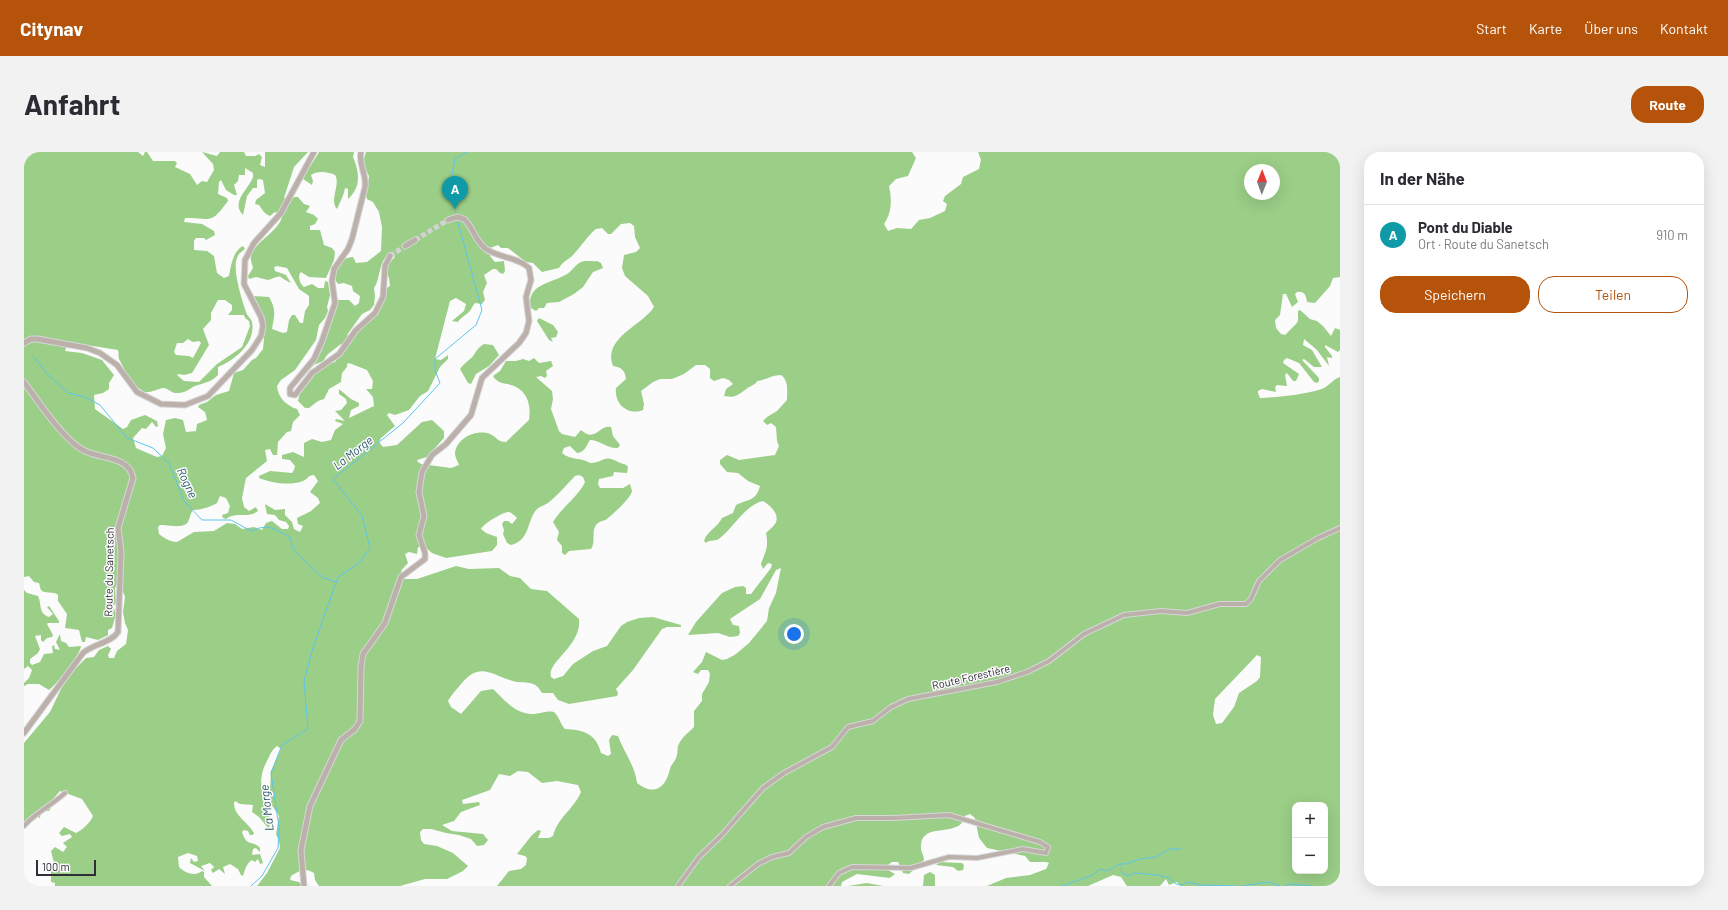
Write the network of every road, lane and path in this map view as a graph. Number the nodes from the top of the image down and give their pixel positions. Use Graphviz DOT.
graph roads {
  1 [pos="314,152"];
  2 [pos="361,152"];
  3 [pos="451,219"];
  4 [pos="415,240"];
  5 [pos="405,246"];
  6 [pos="390,256"];
  7 [pos="24,343"];
  8 [pos="24,382"];
  9 [pos="1340,528"];
  10 [pos="24,733"];
  11 [pos="65,793"];
  12 [pos="24,826"];
  13 [pos="304,886"];
  14 [pos="678,886"];
  15 [pos="730,886"];
  16 [pos="829,886"];
  1 -- 7 [label="street"];
  2 -- 6 [label="street"];
  3 -- 13 [label="street"];
  4 -- 5 [label="street"];
  8 -- 10 [label="street, Route du Sanetsch"];
  9 -- 14 [label="street, Route Forestière"];
  11 -- 12 [label="street"];
  15 -- 16 [label="street"];
}
